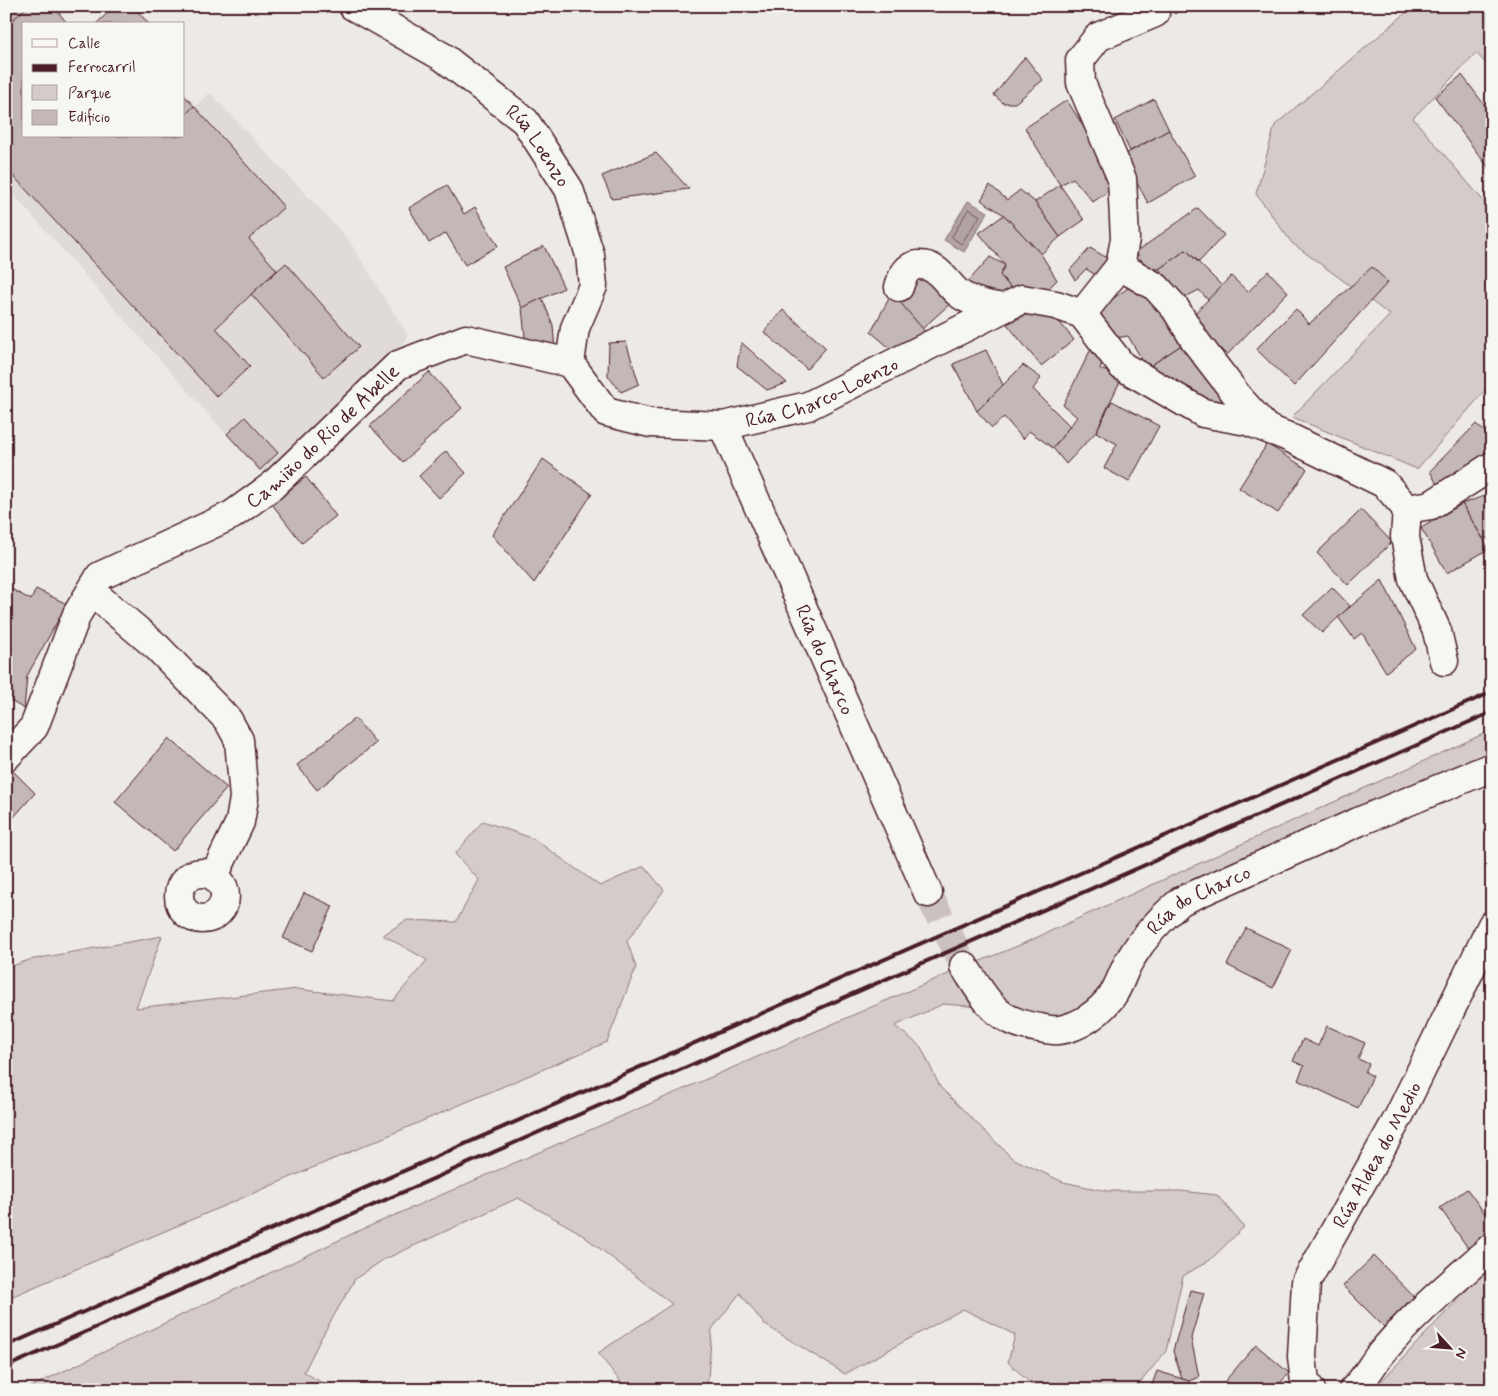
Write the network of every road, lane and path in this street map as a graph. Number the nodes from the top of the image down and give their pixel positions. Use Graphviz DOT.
graph roads {
  1 [pos="353,6"];
  2 [pos="1155,13"];
  3 [pos="1120,266"];
  4 [pos="899,287"];
  5 [pos="1003,308"];
  6 [pos="1082,314"];
  7 [pos="570,363"];
  8 [pos="723,426"];
  9 [pos="1267,429"];
  10 [pos="1492,466"];
  11 [pos="1407,509"];
  12 [pos="91,591"];
  13 [pos="1444,661"];
  14 [pos="6,757"];
  15 [pos="1492,767"];
  16 [pos="214,876"];
  17 [pos="928,893"];
  18 [pos="1492,925"];
  19 [pos="964,966"];
  20 [pos="1492,1247"];
  21 [pos="1311,1390"];
  22 [pos="1353,1390"];
  1 -- 7 [label="street, Rúa Loenzo"];
  2 -- 3 [label="street"];
  3 -- 6 [label="street"];
  3 -- 9 [label="street"];
  4 -- 5 [label="street"];
  5 -- 6 [label="street, Rúa Charco-Loenzo"];
  5 -- 8 [label="street, Rúa Charco-Loenzo"];
  6 -- 9 [label="street"];
  7 -- 8 [label="street, Rúa Charco-Loenzo"];
  7 -- 12 [label="street, Camiño do Rio de Abelle"];
  8 -- 17 [label="street, Rúa do Charco"];
  9 -- 11 [label="street"];
  10 -- 11 [label="street"];
  11 -- 13 [label="street"];
  12 -- 14 [label="street, Camiño do Rio de Abelle"];
  12 -- 16 [label="street"];
  15 -- 19 [label="street, Rúa do Charco"];
  18 -- 21 [label="street, Rúa Aldea do Medio"];
  20 -- 22 [label="street"];
}
